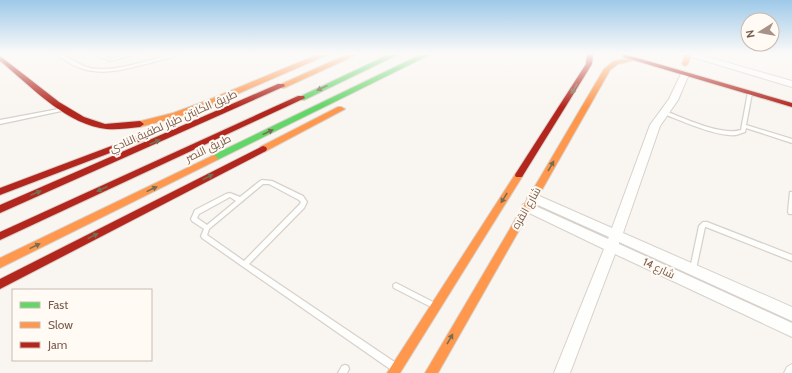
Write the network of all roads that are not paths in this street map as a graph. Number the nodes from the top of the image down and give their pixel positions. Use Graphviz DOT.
graph roads {
  1 [pos="17,71"];
  2 [pos="284,71"];
  3 [pos="316,71"];
  4 [pos="358,71"];
  5 [pos="391,71"];
  6 [pos="396,71"];
  7 [pos="590,71"];
  8 [pos="593,71"];
  9 [pos="684,71"];
  10 [pos="692,71"];
  11 [pos="695,71"];
  12 [pos="746,71"];
  13 [pos="792,84"];
  14 [pos="379,88"];
  15 [pos="750,93"];
  16 [pos="792,95"];
  17 [pos="243,104"];
  18 [pos="350,104"];
  19 [pos="792,105"];
  20 [pos="64,109"];
  21 [pos="663,112"];
  22 [pos="0,122"];
  23 [pos="134,125"];
  24 [pos="744,126"];
  25 [pos="792,141"];
  26 [pos="122,144"];
  27 [pos="0,192"];
  28 [pos="792,194"];
  29 [pos="240,200"];
  30 [pos="530,202"];
  31 [pos="0,209"];
  32 [pos="791,212"];
  33 [pos="207,228"];
  34 [pos="0,236"];
  35 [pos="614,241"];
  36 [pos="792,258"];
  37 [pos="0,263"];
  38 [pos="245,264"];
  39 [pos="693,269"];
  40 [pos="0,284"];
  41 [pos="396,286"];
  42 [pos="435,306"];
  43 [pos="792,314"];
  44 [pos="792,330"];
  45 [pos="394,370"];
  46 [pos="431,373"];
  47 [pos="562,373"];
  1 -- 20 [label="main road, طريق الكابتن طيار لطفية النادي"];
  2 -- 23 [label="main road, طريق الكابتن طيار لطفية النادي"];
  3 -- 17 [label="main road, طريق الكابتن طيار لطفية النادي"];
  4 -- 34 [label="main road, طريق النصر, one-way"];
  37 -- 5 [label="main road, طريق النصر, one-way"];
  6 -- 14 [label="main road"];
  7 -- 42 [label="main road, شارع انقره, one-way"];
  30 -- 8 [label="main road, شارع انقره, one-way"];
  9 -- 21 [label="street"];
  10 -- 15 [label="main road"];
  11 -- 16 [label="main road"];
  12 -- 13 [label="street"];
  15 -- 19 [label="main road"];
  15 -- 24 [label="lane"];
  17 -- 26 [label="main road"];
  31 -- 17 [label="main road, طريق الكابتن طيار لطفية النادي, one-way"];
  40 -- 18 [label="main road, one-way"];
  20 -- 22 [label="lane"];
  20 -- 23 [label="main road, طريق الكابتن طيار لطفية النادي"];
  21 -- 24 [label="lane"];
  21 -- 35 [label="street"];
  23 -- 26 [label="main road"];
  24 -- 25 [label="lane"];
  26 -- 27 [label="main road"];
  28 -- 32 [label="lane"];
  29 -- 33 [label="lane"];
  29 -- 33 [label="lane"];
  29 -- 38 [label="lane"];
  30 -- 35 [label="street, شارع 14"];
  46 -- 30 [label="main road, شارع انقره, one-way"];
  33 -- 38 [label="lane"];
  35 -- 39 [label="street, شارع 14"];
  35 -- 44 [label="street, شارع 14"];
  35 -- 47 [label="street"];
  36 -- 39 [label="lane"];
  38 -- 45 [label="lane"];
  39 -- 43 [label="street, شارع 14"];
  41 -- 42 [label="lane"];
  42 -- 45 [label="main road, شارع انقره"];
}
